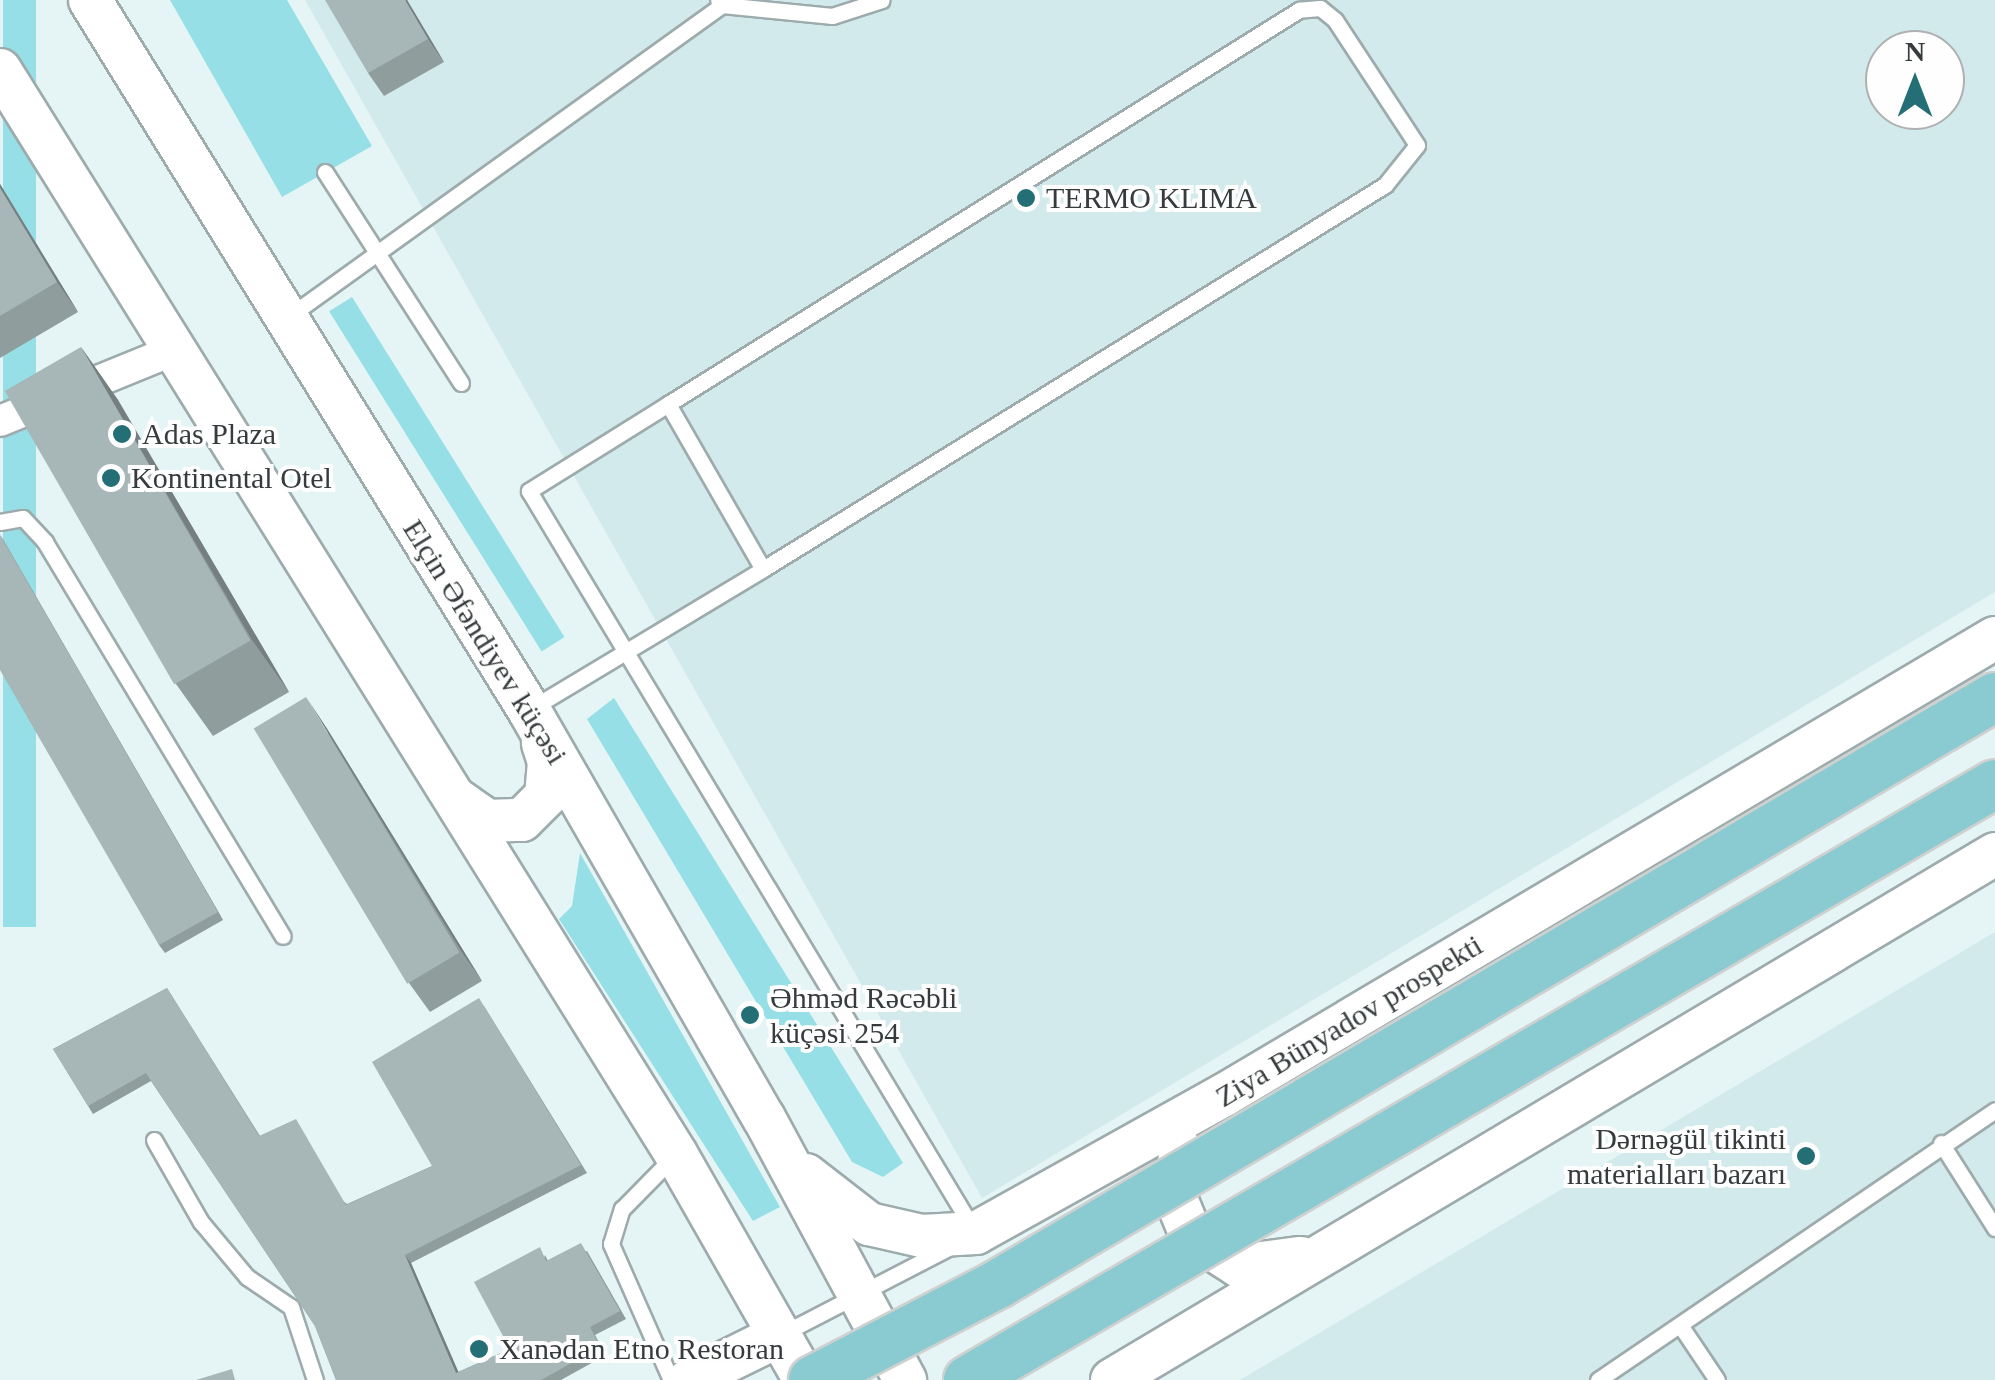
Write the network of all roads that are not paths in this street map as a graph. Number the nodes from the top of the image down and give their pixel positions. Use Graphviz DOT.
graph roads {
  1 [pos="90,0"];
  2 [pos="882,0"];
  3 [pos="722,2"];
  4 [pos="0,71"];
  5 [pos="325,172"];
  6 [pos="374,255"];
  7 [pos="285,320"];
  8 [pos="174,350"];
  9 [pos="461,384"];
  10 [pos="668,404"];
  11 [pos="0,420"];
  12 [pos="0,522"];
  13 [pos="763,569"];
  14 [pos="1995,638"];
  15 [pos="627,652"];
  16 [pos="1995,696"];
  17 [pos="529,710"];
  18 [pos="1995,784"];
  19 [pos="455,798"];
  20 [pos="1995,854"];
  21 [pos="284,936"];
  22 [pos="1224,1095"];
  23 [pos="1995,1110"];
  24 [pos="764,1118"];
  25 [pos="154,1140"];
  26 [pos="1941,1143"];
  27 [pos="676,1154"];
  28 [pos="1995,1228"];
  29 [pos="976,1234"];
  30 [pos="1334,1248"];
  31 [pos="859,1295"];
  32 [pos="1680,1325"];
  33 [pos="780,1335"];
  34 [pos="315,1380"];
  35 [pos="671,1380"];
  36 [pos="689,1380"];
  37 [pos="809,1380"];
  38 [pos="905,1380"];
  39 [pos="968,1380"];
  40 [pos="1112,1380"];
  41 [pos="1598,1380"];
  42 [pos="1716,1380"];
  1 -- 7 [label="main road, Elçin Əfəndiyev küçəsi"];
  2 -- 3 [label="lane"];
  3 -- 6 [label="lane"];
  4 -- 8 [label="main road"];
  5 -- 6 [label="lane"];
  6 -- 7 [label="lane"];
  6 -- 9 [label="lane"];
  7 -- 17 [label="main road, Elçin Əfəndiyev küçəsi"];
  8 -- 11 [label="street"];
  8 -- 19 [label="main road"];
  10 -- 13 [label="lane"];
  10 -- 13 [label="lane"];
  10 -- 15 [label="lane"];
  12 -- 21 [label="lane"];
  13 -- 15 [label="lane"];
  14 -- 22 [label="main road, Ziya Bünyadov prospekti"];
  15 -- 17 [label="lane"];
  15 -- 29 [label="lane"];
  16 -- 37 [label="main road, Ziya Bünyadov prospekti, bridge"];
  17 -- 19 [label="main road"];
  17 -- 24 [label="main road, Elçin Əfəndiyev küçəsi"];
  18 -- 39 [label="main road, bridge"];
  19 -- 27 [label="main road"];
  20 -- 30 [label="main road"];
  22 -- 29 [label="main road, Ziya Bünyadov prospekti"];
  22 -- 30 [label="main road"];
  23 -- 26 [label="lane"];
  24 -- 29 [label="main road"];
  24 -- 31 [label="main road, Elçin Əfəndiyev küçəsi"];
  25 -- 34 [label="lane"];
  26 -- 28 [label="lane"];
  26 -- 32 [label="lane"];
  27 -- 33 [label="main road"];
  27 -- 35 [label="lane"];
  29 -- 31 [label="lane, Ziya Bünyadov prospekti"];
  30 -- 40 [label="main road"];
  31 -- 33 [label="lane, Ziya Bünyadov prospekti"];
  31 -- 38 [label="main road, Elçin Əfəndiyev küçəsi"];
  32 -- 41 [label="lane"];
  32 -- 42 [label="lane"];
  33 -- 36 [label="main road, Ziya Bünyadov prospekti"];
  33 -- 37 [label="main road"];
}
